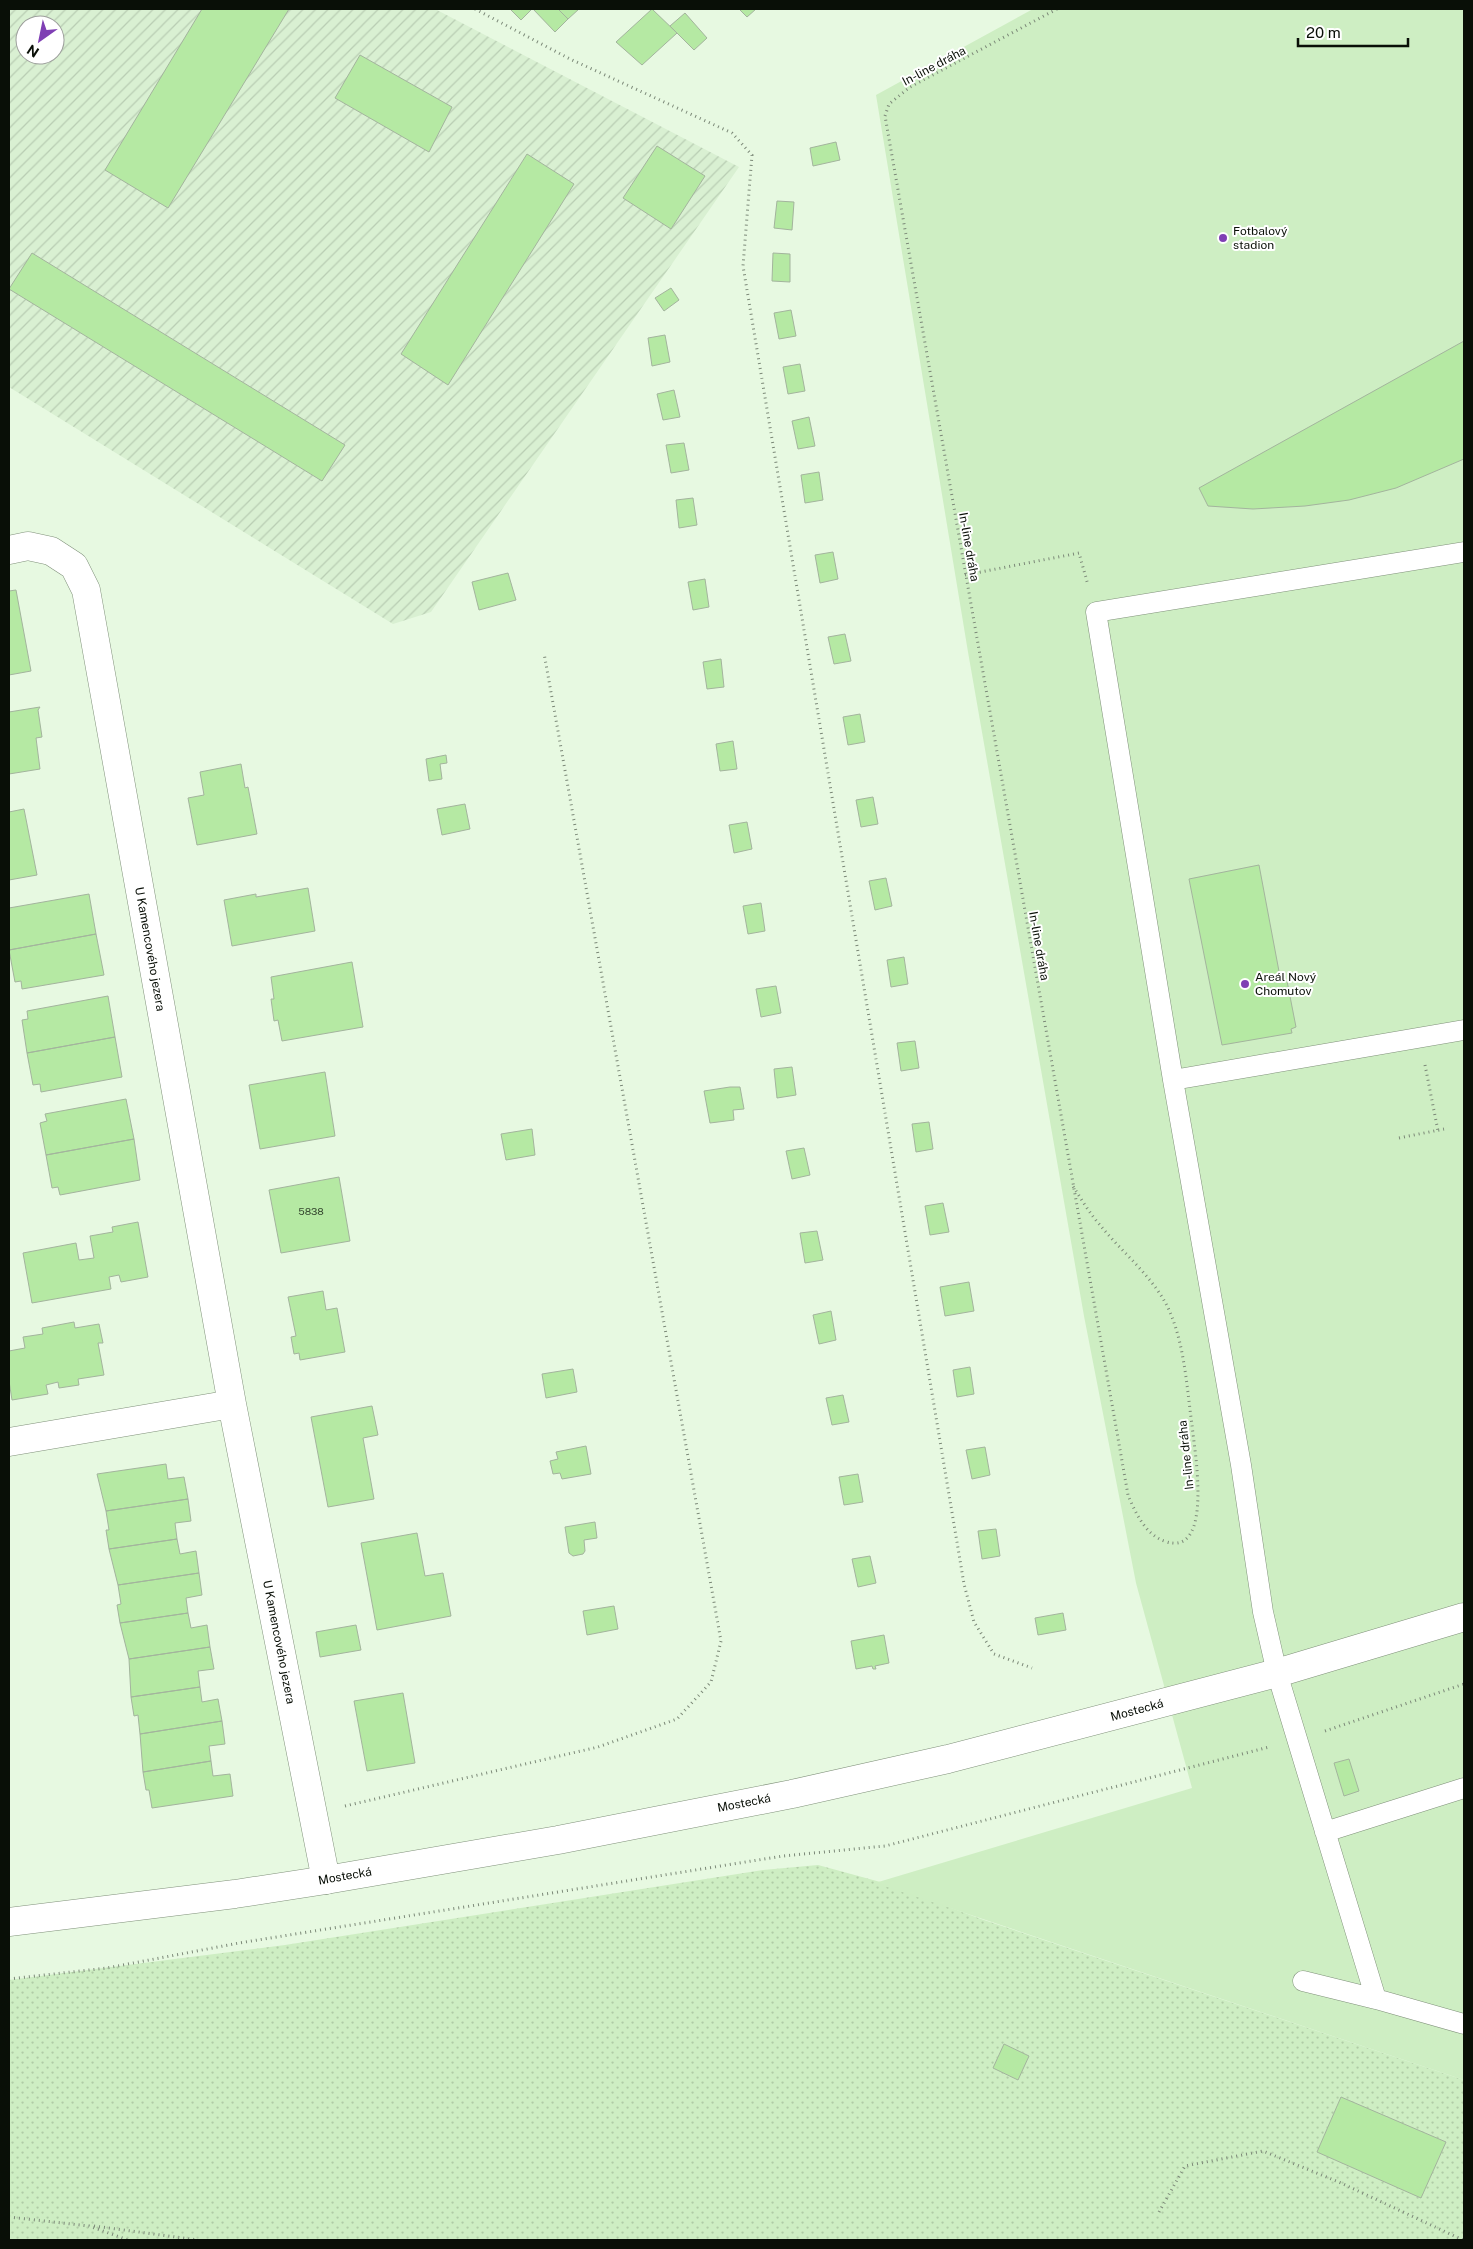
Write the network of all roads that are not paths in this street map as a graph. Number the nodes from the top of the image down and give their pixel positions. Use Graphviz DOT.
graph roads {
  1 [pos="9,550"];
  2 [pos="1464,552"];
  3 [pos="1464,1030"];
  4 [pos="1173,1080"];
  5 [pos="232,1404"];
  6 [pos="9,1442"];
  7 [pos="1464,1617"];
  8 [pos="1277,1673"];
  9 [pos="1464,1788"];
  10 [pos="1325,1832"];
  11 [pos="326,1880"];
  12 [pos="9,1922"];
  13 [pos="1303,1981"];
  14 [pos="1376,1999"];
  15 [pos="1464,2024"];
  1 -- 5 [label="street, U Kamencového jezera"];
  2 -- 4 [label="lane"];
  3 -- 4 [label="lane"];
  4 -- 8 [label="lane"];
  5 -- 6 [label="street"];
  5 -- 11 [label="street, U Kamencového jezera"];
  7 -- 8 [label="street, Mostecká"];
  8 -- 10 [label="lane"];
  8 -- 11 [label="street, Mostecká"];
  9 -- 10 [label="lane"];
  10 -- 14 [label="lane"];
  11 -- 12 [label="street, Mostecká"];
  13 -- 14 [label="lane"];
  14 -- 15 [label="lane"];
}
